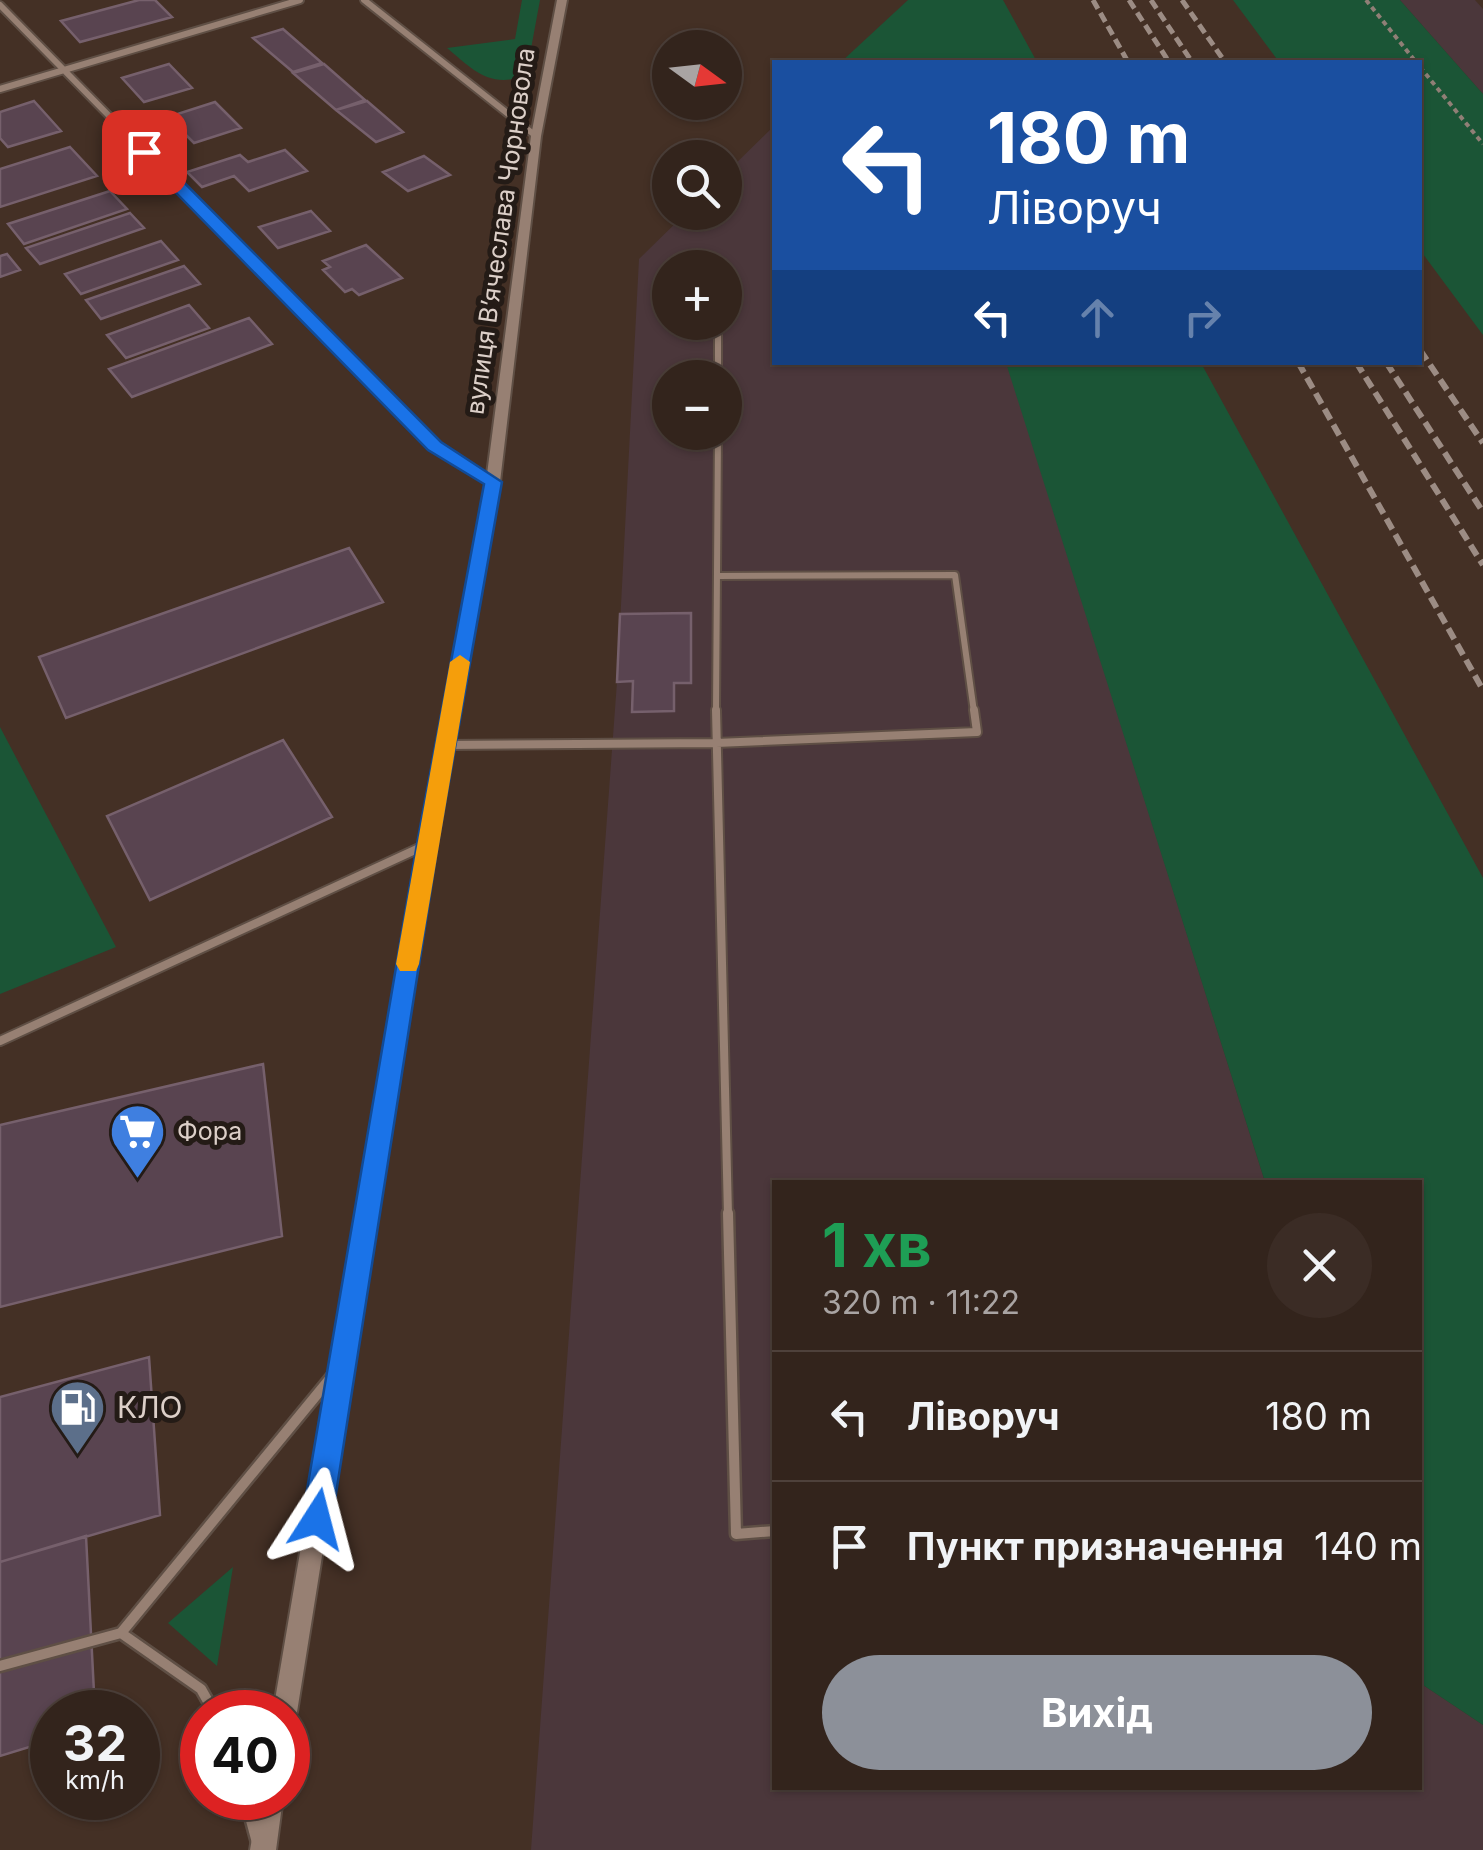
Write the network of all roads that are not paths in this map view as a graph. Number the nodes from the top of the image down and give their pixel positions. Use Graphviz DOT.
graph roads {
  1 [pos="300,0"];
  2 [pos="364,0"];
  3 [pos="562,0"];
  4 [pos="0,6"];
  5 [pos="62,70"];
  6 [pos="0,89"];
  7 [pos="536,136"];
  8 [pos="718,450"];
  9 [pos="493,482"];
  10 [pos="716,576"];
  11 [pos="716,743"];
  12 [pos="444,745"];
  13 [pos="428,844"];
  14 [pos="0,1041"];
  15 [pos="342,1364"];
  16 [pos="772,1532"];
  17 [pos="120,1634"];
  18 [pos="0,1666"];
  19 [pos="202,1690"];
  20 [pos="289,1690"];
  21 [pos="252,1820"];
  22 [pos="267,1820"];
  23 [pos="261,1850"];
  1 -- 5 [label="street"];
  2 -- 7 [label="street"];
  3 -- 7 [label="street, вулиця Вʼячеслава Чорновола"];
  4 -- 5 [label="street"];
  5 -- 6 [label="street"];
  5 -- 9 [label="street"];
  7 -- 9 [label="street, вулиця Вʼячеслава Чорновола"];
  8 -- 10 [label="lane"];
  9 -- 12 [label="street, вулиця Вʼячеслава Чорновола"];
  10 -- 11 [label="lane"];
  10 -- 11 [label="lane"];
  11 -- 12 [label="lane"];
  11 -- 16 [label="lane"];
  12 -- 13 [label="street, вулиця Вʼячеслава Чорновола"];
  13 -- 14 [label="lane"];
  13 -- 15 [label="street, вулиця Вʼячеслава Чорновола"];
  15 -- 17 [label="lane"];
  15 -- 20 [label="street, вулиця Вʼячеслава Чорновола"];
  17 -- 18 [label="lane"];
  17 -- 19 [label="lane"];
  21 -- 23 [label="lane"];
  22 -- 23 [label="street"];
}
